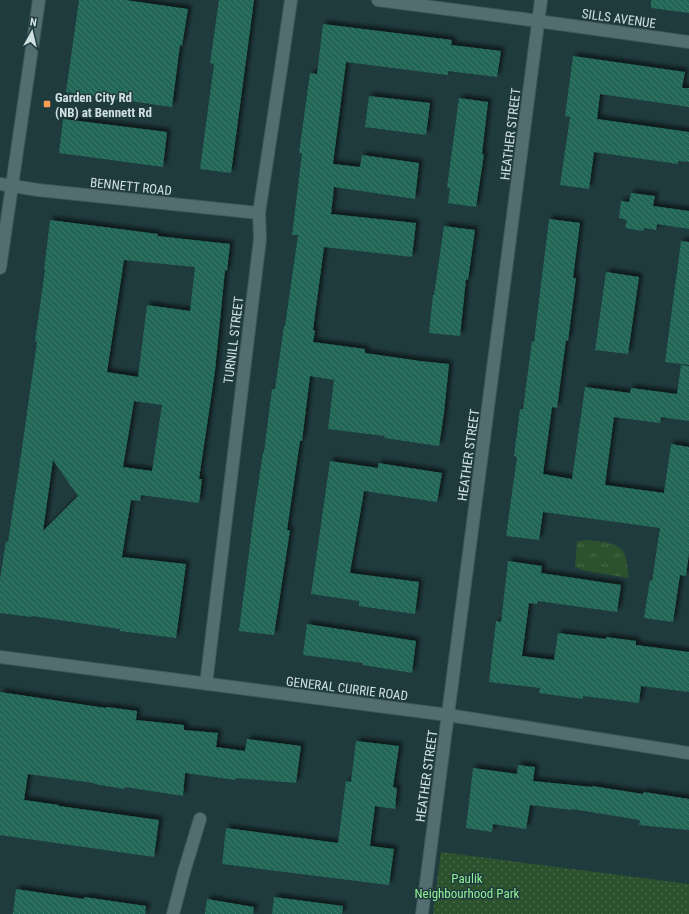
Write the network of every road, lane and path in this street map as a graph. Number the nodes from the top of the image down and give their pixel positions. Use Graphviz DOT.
graph roads {
  1 [pos="39,0"];
  2 [pos="291,0"];
  3 [pos="378,0"];
  4 [pos="541,0"];
  5 [pos="538,21"];
  6 [pos="689,42"];
  7 [pos="6,185"];
  8 [pos="259,213"];
  9 [pos="0,268"];
  10 [pos="0,657"];
  11 [pos="206,684"];
  12 [pos="448,715"];
  13 [pos="689,753"];
  14 [pos="200,819"];
  15 [pos="173,914"];
  16 [pos="422,914"];
  1 -- 7 [label="street"];
  2 -- 8 [label="street, TURNILL STREET"];
  3 -- 5 [label="street, SILLS AVENUE"];
  4 -- 5 [label="street, HEATHER STREET"];
  5 -- 6 [label="street, SILLS AVENUE"];
  5 -- 12 [label="street, HEATHER STREET"];
  7 -- 8 [label="street, BENNETT ROAD"];
  7 -- 9 [label="street"];
  8 -- 11 [label="street, TURNILL STREET"];
  10 -- 11 [label="street, GENERAL CURRIE ROAD"];
  11 -- 12 [label="street, GENERAL CURRIE ROAD"];
  12 -- 13 [label="street, GENERAL CURRIE ROAD"];
  12 -- 16 [label="street, HEATHER STREET"];
  14 -- 15 [label="street"];
}
